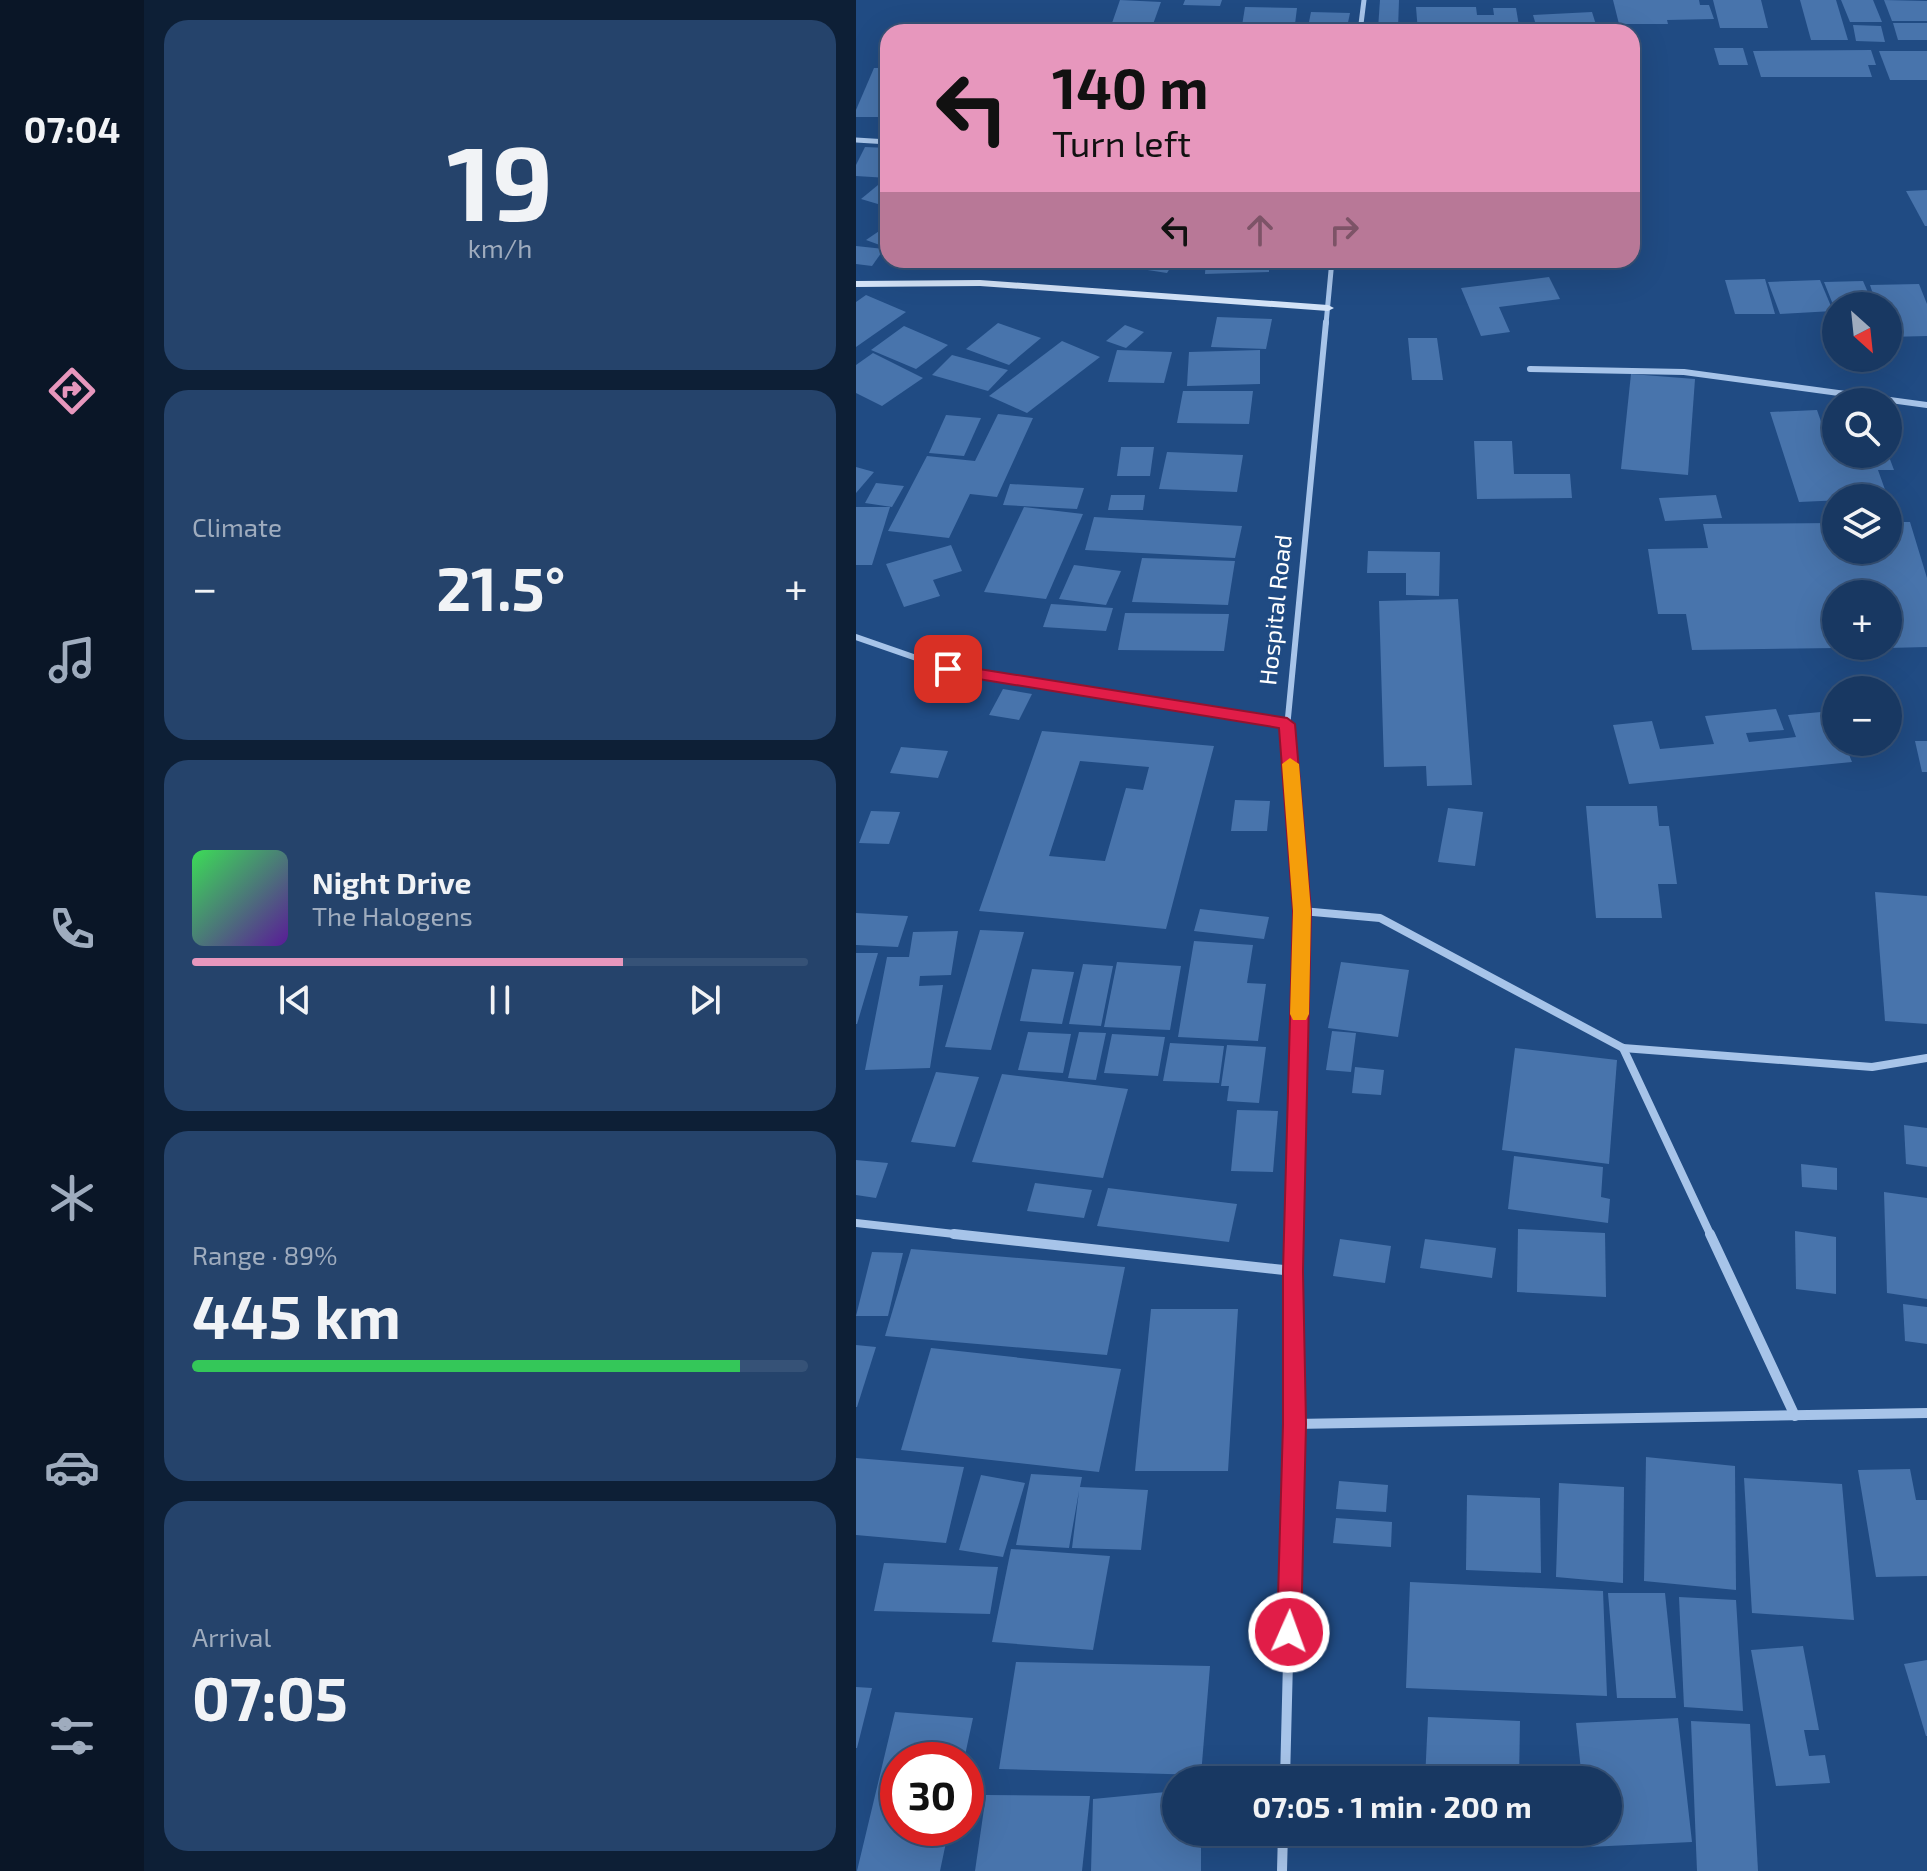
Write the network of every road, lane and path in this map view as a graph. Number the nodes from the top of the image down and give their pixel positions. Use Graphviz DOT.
graph roads {
  1 [pos="1364,0"];
  2 [pos="1361,24"];
  3 [pos="856,140"];
  4 [pos="880,142"];
  5 [pos="1331,268"];
  6 [pos="856,284"];
  7 [pos="1328,308"];
  8 [pos="1530,369"];
  9 [pos="1927,405"];
  10 [pos="856,637"];
  11 [pos="1287,724"];
  12 [pos="1302,911"];
  13 [pos="1623,1048"];
  14 [pos="1927,1058"];
  15 [pos="856,1223"];
  16 [pos="1293,1271"];
  17 [pos="1927,1413"];
  18 [pos="1795,1416"];
  19 [pos="1294,1424"];
  20 [pos="1285,1766"];
  21 [pos="1283,1846"];
  22 [pos="1282,1871"];
  1 -- 2 [label="street"];
  3 -- 4 [label="street"];
  5 -- 7 [label="street, Hospital Road"];
  6 -- 7 [label="street"];
  7 -- 11 [label="street, Hospital Road"];
  8 -- 9 [label="street"];
  10 -- 11 [label="street"];
  11 -- 12 [label="street, Hospital Road"];
  12 -- 13 [label="street"];
  12 -- 16 [label="street, Hospital Road"];
  13 -- 14 [label="street"];
  13 -- 18 [label="street"];
  15 -- 16 [label="street"];
  16 -- 19 [label="street, Hospital Road"];
  17 -- 18 [label="street"];
  18 -- 19 [label="street"];
  19 -- 20 [label="street, Hospital Road"];
  21 -- 22 [label="street"];
}
